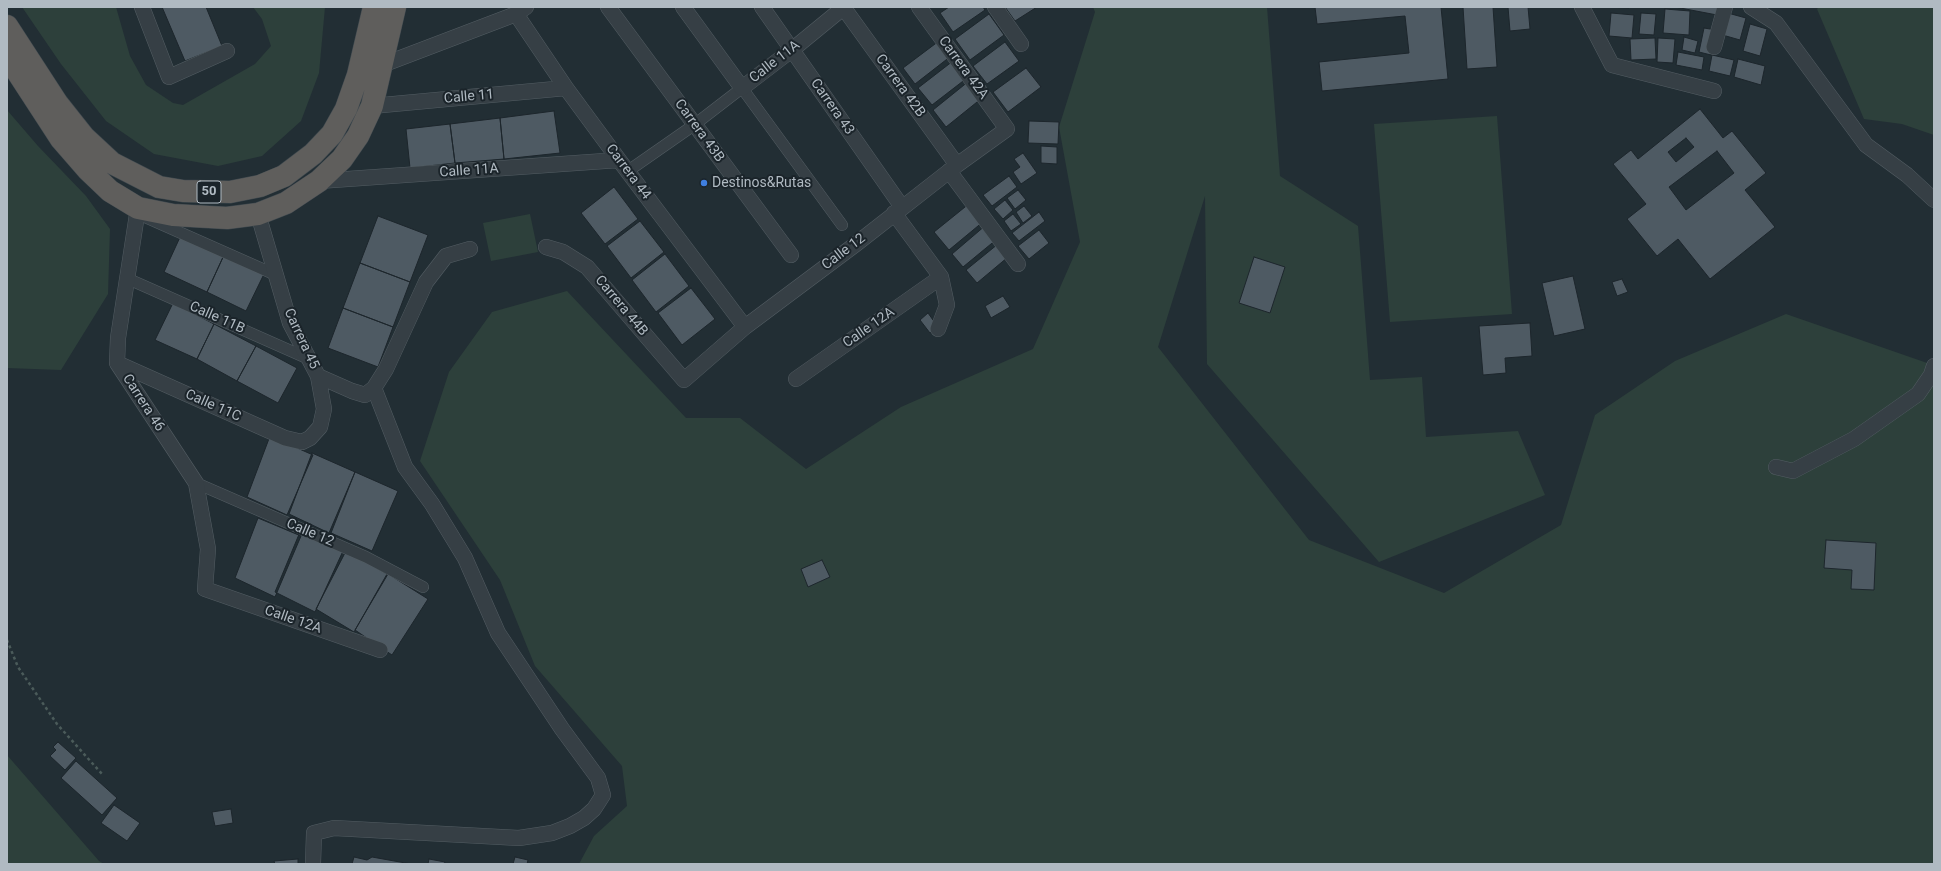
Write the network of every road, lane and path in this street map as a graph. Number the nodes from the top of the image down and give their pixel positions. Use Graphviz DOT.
graph roads {
  1 [pos="142,7"];
  2 [pos="374,7"];
  3 [pos="395,7"];
  4 [pos="608,7"];
  5 [pos="683,7"];
  6 [pos="762,7"];
  7 [pos="843,7"];
  8 [pos="919,7"];
  9 [pos="995,7"];
  10 [pos="1582,7"];
  11 [pos="1725,7"];
  12 [pos="1750,7"];
  13 [pos="521,10"];
  14 [pos="7,26"];
  15 [pos="1021,44"];
  16 [pos="1714,46"];
  17 [pos="792,49"];
  18 [pos="227,51"];
  19 [pos="7,56"];
  20 [pos="382,65"];
  21 [pos="566,88"];
  22 [pos="742,88"];
  23 [pos="1714,92"];
  24 [pos="372,106"];
  25 [pos="694,125"];
  26 [pos="1007,129"];
  27 [pos="623,166"];
  28 [pos="953,168"];
  29 [pos="319,181"];
  30 [pos="1934,200"];
  31 [pos="898,210"];
  32 [pos="137,211"];
  33 [pos="258,214"];
  34 [pos="842,225"];
  35 [pos="546,247"];
  36 [pos="470,249"];
  37 [pos="790,255"];
  38 [pos="1018,264"];
  39 [pos="276,275"];
  40 [pos="942,277"];
  41 [pos="126,278"];
  42 [pos="745,327"];
  43 [pos="938,329"];
  44 [pos="309,359"];
  45 [pos="117,363"];
  46 [pos="1934,366"];
  47 [pos="318,376"];
  48 [pos="796,379"];
  49 [pos="684,380"];
  50 [pos="374,388"];
  51 [pos="310,438"];
  52 [pos="1776,466"];
  53 [pos="196,483"];
  54 [pos="423,587"];
  55 [pos="205,590"];
  56 [pos="7,640"];
  57 [pos="380,650"];
  58 [pos="102,774"];
  59 [pos="313,864"];
  1 -- 18 [label="street"];
  2 -- 14 [label="highway, 50"];
  3 -- 20 [label="highway, 50"];
  4 -- 25 [label="street, Carrera 43B"];
  5 -- 22 [label="street"];
  6 -- 17 [label="street, Carrera 43"];
  7 -- 17 [label="street, Calle 11A"];
  7 -- 28 [label="street, Carrera 42B"];
  8 -- 26 [label="street, Carrera 42A"];
  9 -- 15 [label="street"];
  10 -- 23 [label="street"];
  11 -- 16 [label="street"];
  12 -- 30 [label="street"];
  13 -- 20 [label="street"];
  13 -- 21 [label="street, Carrera 44"];
  17 -- 22 [label="street, Calle 11A"];
  17 -- 31 [label="street, Carrera 43"];
  19 -- 32 [label="highway, 50"];
  20 -- 24 [label="highway, 50"];
  21 -- 24 [label="street, Calle 11"];
  21 -- 27 [label="street, Carrera 44"];
  22 -- 25 [label="street, Calle 11A"];
  22 -- 34 [label="street"];
  24 -- 29 [label="highway, 50"];
  25 -- 27 [label="street, Calle 11A"];
  25 -- 37 [label="street, Carrera 43B"];
  26 -- 28 [label="street, Calle 12"];
  27 -- 29 [label="street, Calle 11A"];
  27 -- 42 [label="street, Carrera 44"];
  28 -- 31 [label="street, Calle 12"];
  28 -- 38 [label="street, Carrera 42B"];
  29 -- 33 [label="highway, 50"];
  31 -- 40 [label="street, Carrera 43"];
  31 -- 42 [label="street, Calle 12"];
  32 -- 33 [label="highway, 50"];
  32 -- 39 [label="street"];
  32 -- 41 [label="street, Carrera 46"];
  33 -- 39 [label="street, Carrera 45"];
  35 -- 49 [label="street, Carrera 44B"];
  36 -- 50 [label="street"];
  39 -- 44 [label="street, Carrera 45"];
  40 -- 43 [label="street"];
  40 -- 48 [label="street, Calle 12A"];
  41 -- 44 [label="street, Calle 11B"];
  41 -- 45 [label="street, Carrera 46"];
  42 -- 49 [label="street, Calle 12"];
  44 -- 47 [label="street, Carrera 45"];
  45 -- 51 [label="street, Calle 11C"];
  45 -- 53 [label="street, Carrera 46"];
  46 -- 52 [label="street"];
  47 -- 50 [label="street"];
  47 -- 51 [label="street, Carrera 45"];
  50 -- 59 [label="street"];
  53 -- 54 [label="street, Calle 12"];
  53 -- 55 [label="street, Carrera 46"];
  55 -- 57 [label="street, Calle 12A"];
  56 -- 58 [label="path"];
}
